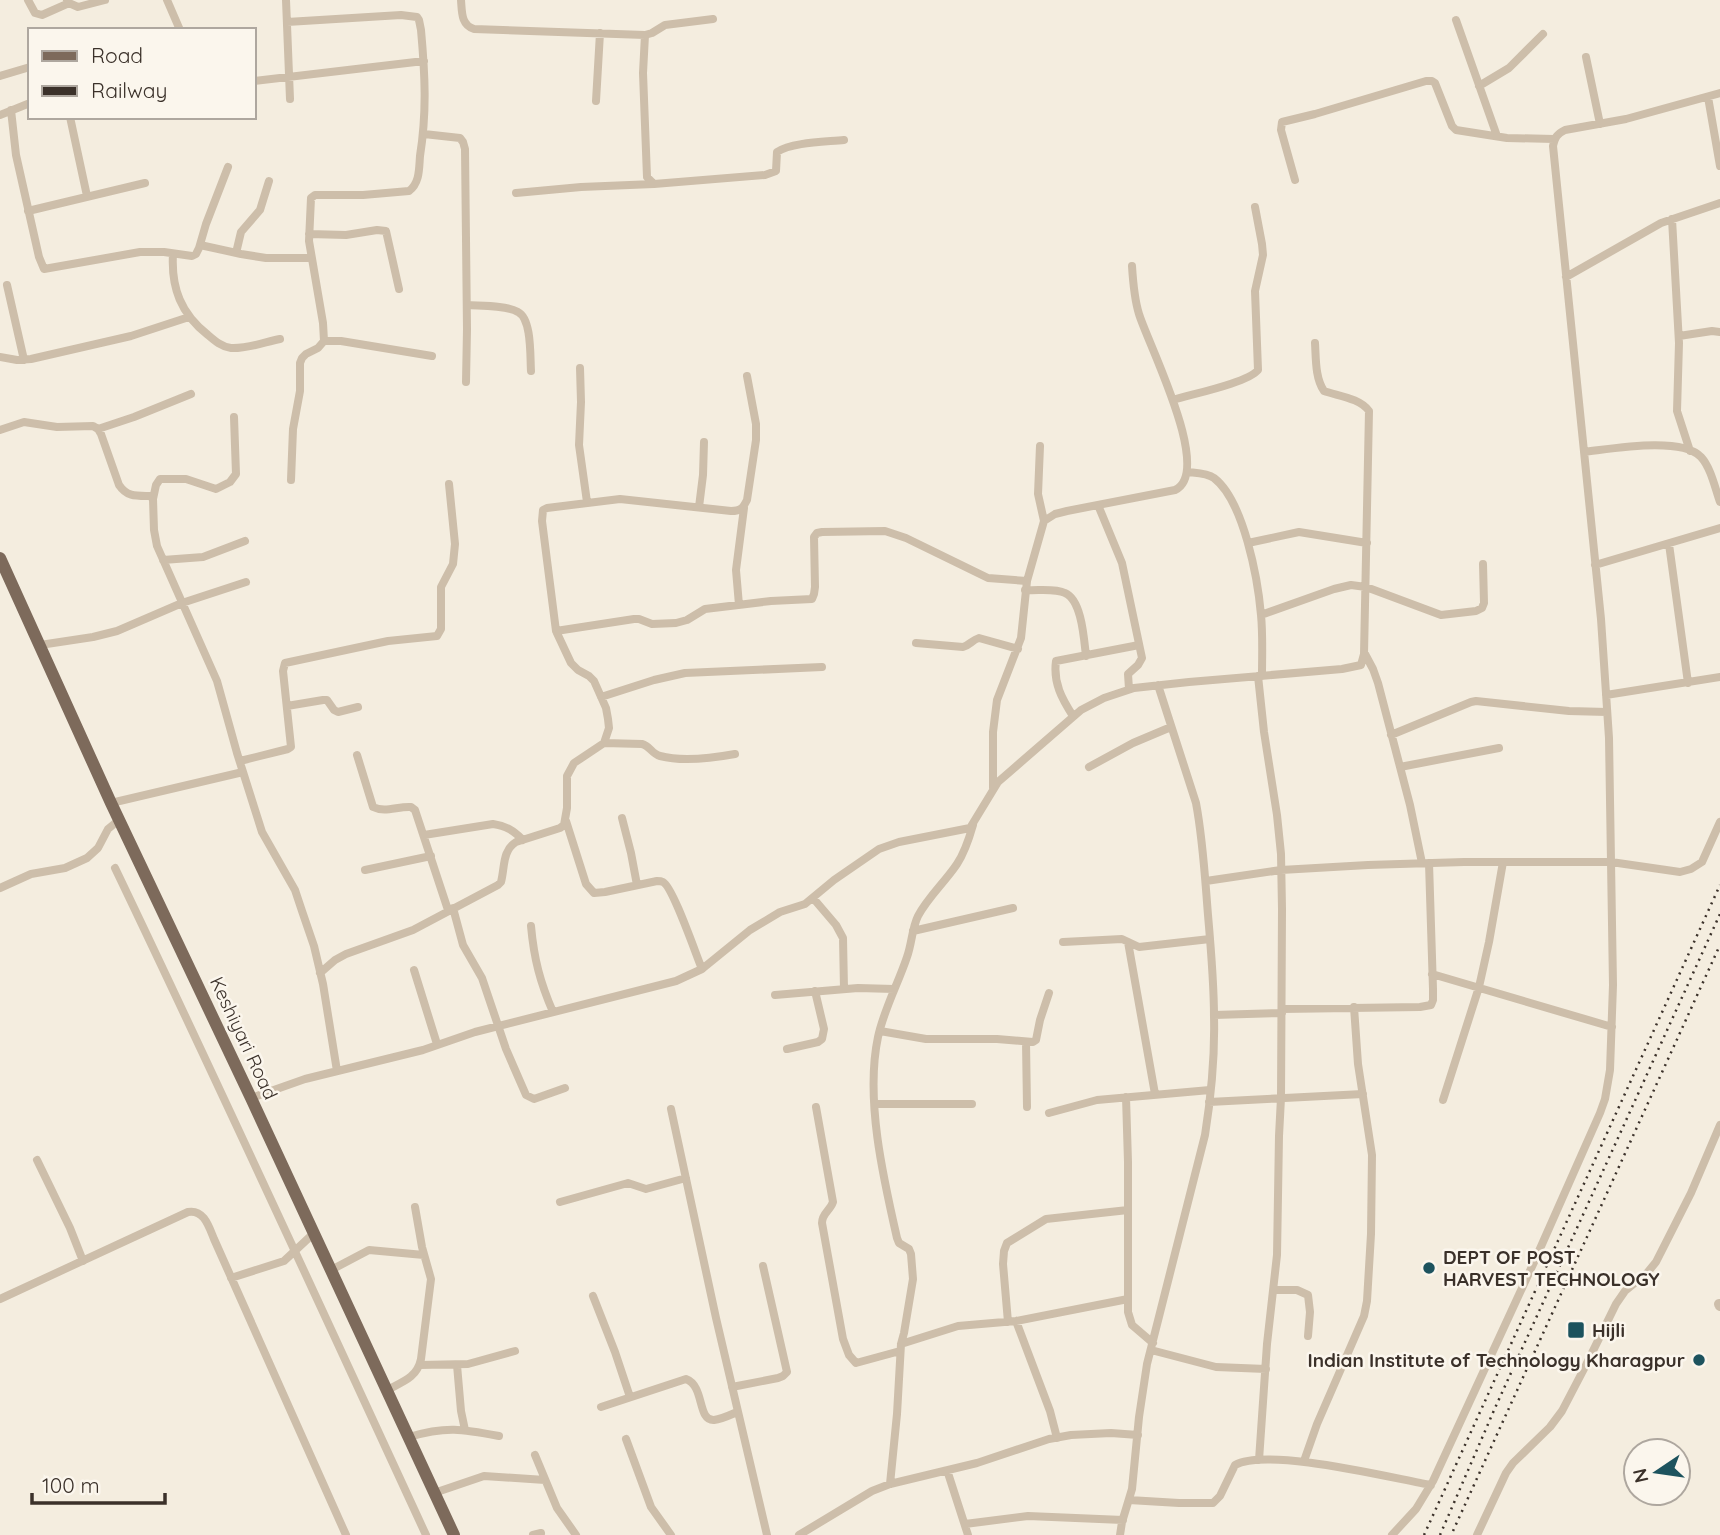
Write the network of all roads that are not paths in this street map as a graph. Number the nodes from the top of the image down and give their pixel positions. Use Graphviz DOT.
graph roads {
  1 [pos="28,0"];
  2 [pos="105,0"];
  3 [pos="167,0"];
  4 [pos="286,0"];
  5 [pos="461,0"];
  6 [pos="68,2"];
  7 [pos="713,19"];
  8 [pos="1456,20"];
  9 [pos="287,22"];
  10 [pos="179,28"];
  11 [pos="600,33"];
  12 [pos="1543,34"];
  13 [pos="645,35"];
  14 [pos="1586,57"];
  15 [pos="424,61"];
  16 [pos="28,68"];
  17 [pos="0,76"];
  18 [pos="289,78"];
  19 [pos="256,80"];
  20 [pos="1479,86"];
  21 [pos="1720,93"];
  22 [pos="1708,97"];
  23 [pos="290,99"];
  24 [pos="596,101"];
  25 [pos="28,104"];
  26 [pos="11,110"];
  27 [pos="0,115"];
  28 [pos="70,119"];
  29 [pos="1600,124"];
  30 [pos="424,134"];
  31 [pos="1497,136"];
  32 [pos="1554,139"];
  33 [pos="844,140"];
  34 [pos="1720,166"];
  35 [pos="228,167"];
  36 [pos="1295,180"];
  37 [pos="269,181"];
  38 [pos="145,183"];
  39 [pos="653,184"];
  40 [pos="516,193"];
  41 [pos="87,196"];
  42 [pos="1720,203"];
  43 [pos="1255,207"];
  44 [pos="28,211"];
  45 [pos="1672,219"];
  46 [pos="309,234"];
  47 [pos="200,245"];
  48 [pos="236,253"];
  49 [pos="173,254"];
  50 [pos="311,258"];
  51 [pos="1132,265"];
  52 [pos="1566,277"];
  53 [pos="7,285"];
  54 [pos="399,289"];
  55 [pos="467,305"];
  56 [pos="189,317"];
  57 [pos="1720,332"];
  58 [pos="1679,336"];
  59 [pos="280,339"];
  60 [pos="324,341"];
  61 [pos="1315,343"];
  62 [pos="432,356"];
  63 [pos="0,357"];
  64 [pos="24,360"];
  65 [pos="580,368"];
  66 [pos="531,371"];
  67 [pos="747,376"];
  68 [pos="466,382"];
  69 [pos="191,394"];
  70 [pos="1173,400"];
  71 [pos="234,417"];
  72 [pos="98,429"];
  73 [pos="0,430"];
  74 [pos="704,442"];
  75 [pos="1040,446"];
  76 [pos="1690,451"];
  77 [pos="1584,452"];
  78 [pos="1188,472"];
  79 [pos="291,480"];
  80 [pos="449,484"];
  81 [pos="153,499"];
  82 [pos="587,502"];
  83 [pos="1720,502"];
  84 [pos="1098,505"];
  85 [pos="699,507"];
  86 [pos="744,508"];
  87 [pos="1044,521"];
  88 [pos="1720,528"];
  89 [pos="245,541"];
  90 [pos="1248,543"];
  91 [pos="1367,543"];
  92 [pos="1669,544"];
  93 [pos="0,558"];
  94 [pos="163,560"];
  95 [pos="1483,564"];
  96 [pos="1595,565"];
  97 [pos="246,582"];
  98 [pos="1026,586"];
  99 [pos="1366,587"];
  100 [pos="181,603"];
  101 [pos="739,605"];
  102 [pos="1261,615"];
  103 [pos="556,631"];
  104 [pos="916,643"];
  105 [pos="40,645"];
  106 [pos="1139,645"];
  107 [pos="1018,649"];
  108 [pos="1364,654"];
  109 [pos="1086,656"];
  110 [pos="822,667"];
  111 [pos="1260,676"];
  112 [pos="1720,677"];
  113 [pos="1688,683"];
  114 [pos="1158,685"];
  115 [pos="1129,689"];
  116 [pos="1606,695"];
  117 [pos="601,697"];
  118 [pos="287,706"];
  119 [pos="358,707"];
  120 [pos="1607,712"];
  121 [pos="1073,716"];
  122 [pos="1171,727"];
  123 [pos="1391,735"];
  124 [pos="604,743"];
  125 [pos="1499,748"];
  126 [pos="736,754"];
  127 [pos="357,755"];
  128 [pos="240,761"];
  129 [pos="1089,767"];
  130 [pos="1400,767"];
  131 [pos="243,772"];
  132 [pos="993,788"];
  133 [pos="111,803"];
  134 [pos="622,818"];
  135 [pos="119,820"];
  136 [pos="566,821"];
  137 [pos="1720,822"];
  138 [pos="973,825"];
  139 [pos="424,835"];
  140 [pos="523,840"];
  141 [pos="431,856"];
  142 [pos="1503,862"];
  143 [pos="1611,862"];
  144 [pos="1426,863"];
  145 [pos="115,868"];
  146 [pos="365,870"];
  147 [pos="1281,870"];
  148 [pos="1206,881"];
  149 [pos="637,886"];
  150 [pos="0,888"];
  151 [pos="813,898"];
  152 [pos="1013,908"];
  153 [pos="451,909"];
  154 [pos="531,926"];
  155 [pos="913,931"];
  156 [pos="1210,939"];
  157 [pos="1063,942"];
  158 [pos="1128,942"];
  159 [pos="702,969"];
  160 [pos="414,970"];
  161 [pos="320,973"];
  162 [pos="1432,974"];
  163 [pos="1479,988"];
  164 [pos="844,989"];
  165 [pos="894,989"];
  166 [pos="815,991"];
  167 [pos="1049,993"];
  168 [pos="775,995"];
  169 [pos="1354,1007"];
  170 [pos="1282,1011"];
  171 [pos="554,1012"];
  172 [pos="1214,1015"];
  173 [pos="498,1026"];
  174 [pos="1612,1027"];
  175 [pos="880,1031"];
  176 [pos="1026,1042"];
  177 [pos="437,1044"];
  178 [pos="788,1049"];
  179 [pos="337,1071"];
  180 [pos="565,1088"];
  181 [pos="1210,1090"];
  182 [pos="1155,1094"];
  183 [pos="1363,1094"];
  184 [pos="1126,1097"];
  185 [pos="251,1098"];
  186 [pos="1281,1098"];
  187 [pos="1443,1100"];
  188 [pos="1209,1102"];
  189 [pos="875,1104"];
  190 [pos="972,1104"];
  191 [pos="816,1107"];
  192 [pos="1027,1107"];
  193 [pos="671,1109"];
  194 [pos="1049,1113"];
  195 [pos="1720,1125"];
  196 [pos="37,1160"];
  197 [pos="685,1178"];
  198 [pos="560,1202"];
  199 [pos="415,1207"];
  200 [pos="1128,1210"];
  201 [pos="314,1233"];
  202 [pos="295,1252"];
  203 [pos="424,1255"];
  204 [pos="83,1261"];
  205 [pos="763,1266"];
  206 [pos="331,1269"];
  207 [pos="231,1278"];
  208 [pos="1273,1290"];
  209 [pos="593,1296"];
  210 [pos="0,1299"];
  211 [pos="1128,1299"];
  212 [pos="1012,1321"];
  213 [pos="1308,1336"];
  214 [pos="1152,1347"];
  215 [pos="901,1348"];
  216 [pos="515,1350"];
  217 [pos="420,1365"];
  218 [pos="457,1365"];
  219 [pos="1266,1369"];
  220 [pos="732,1387"];
  221 [pos="387,1390"];
  222 [pos="630,1397"];
  223 [pos="601,1407"];
  224 [pos="737,1412"];
  225 [pos="466,1430"];
  226 [pos="1138,1435"];
  227 [pos="499,1436"];
  228 [pos="409,1437"];
  229 [pos="1057,1438"];
  230 [pos="626,1439"];
  231 [pos="535,1455"];
  232 [pos="1259,1460"];
  233 [pos="1304,1461"];
  234 [pos="947,1470"];
  235 [pos="545,1480"];
  236 [pos="891,1484"];
  237 [pos="1431,1485"];
  238 [pos="434,1493"];
  239 [pos="1129,1500"];
  240 [pos="1123,1520"];
  241 [pos="965,1524"];
  242 [pos="346,1535"];
  243 [pos="426,1535"];
  244 [pos="454,1535"];
  245 [pos="576,1535"];
  246 [pos="671,1535"];
  247 [pos="767,1535"];
  248 [pos="799,1535"];
  249 [pos="968,1535"];
  250 [pos="1121,1535"];
  251 [pos="1392,1535"];
  252 [pos="1477,1535"];
  1 -- 6 [label="street"];
  2 -- 6 [label="street"];
  3 -- 10 [label="street"];
  4 -- 9 [label="street"];
  5 -- 11 [label="street"];
  7 -- 13 [label="street"];
  8 -- 20 [label="street"];
  9 -- 15 [label="street"];
  9 -- 18 [label="street"];
  11 -- 13 [label="street"];
  11 -- 24 [label="street"];
  12 -- 20 [label="street"];
  13 -- 39 [label="street"];
  14 -- 29 [label="street"];
  15 -- 18 [label="street"];
  15 -- 30 [label="street"];
  16 -- 17 [label="street"];
  18 -- 19 [label="street"];
  18 -- 23 [label="street"];
  20 -- 31 [label="street"];
  21 -- 22 [label="street"];
  22 -- 29 [label="street"];
  22 -- 34 [label="street"];
  25 -- 26 [label="street"];
  26 -- 27 [label="street"];
  26 -- 44 [label="street"];
  28 -- 41 [label="street"];
  29 -- 32 [label="street"];
  30 -- 46 [label="street"];
  30 -- 55 [label="street"];
  31 -- 32 [label="street"];
  31 -- 36 [label="street"];
  32 -- 52 [label="street"];
  33 -- 39 [label="street"];
  35 -- 47 [label="street"];
  37 -- 48 [label="street"];
  38 -- 41 [label="street"];
  39 -- 40 [label="street"];
  41 -- 44 [label="street"];
  42 -- 45 [label="street"];
  43 -- 70 [label="street"];
  44 -- 49 [label="street"];
  45 -- 52 [label="street"];
  45 -- 58 [label="street"];
  46 -- 50 [label="street"];
  46 -- 54 [label="street"];
  47 -- 48 [label="street"];
  47 -- 49 [label="street"];
  48 -- 50 [label="street"];
  49 -- 56 [label="street"];
  50 -- 60 [label="street"];
  51 -- 70 [label="street"];
  52 -- 77 [label="street"];
  53 -- 64 [label="street"];
  55 -- 66 [label="street"];
  55 -- 68 [label="street"];
  56 -- 59 [label="street"];
  56 -- 64 [label="street"];
  57 -- 58 [label="street"];
  58 -- 76 [label="street"];
  60 -- 62 [label="street"];
  60 -- 79 [label="street"];
  61 -- 91 [label="street"];
  63 -- 64 [label="street"];
  65 -- 82 [label="street"];
  67 -- 86 [label="street"];
  69 -- 72 [label="street"];
  70 -- 78 [label="street"];
  71 -- 81 [label="street"];
  72 -- 73 [label="street"];
  72 -- 81 [label="street"];
  74 -- 85 [label="street"];
  75 -- 87 [label="street"];
  76 -- 77 [label="street"];
  76 -- 83 [label="street"];
  77 -- 96 [label="street"];
  78 -- 84 [label="street"];
  78 -- 90 [label="street"];
  80 -- 118 [label="street"];
  81 -- 94 [label="street"];
  82 -- 85 [label="street"];
  82 -- 103 [label="street"];
  84 -- 87 [label="street"];
  84 -- 106 [label="street"];
  85 -- 86 [label="street"];
  86 -- 101 [label="street"];
  87 -- 98 [label="street"];
  88 -- 92 [label="street"];
  89 -- 94 [label="street"];
  90 -- 91 [label="street"];
  90 -- 102 [label="street"];
  91 -- 99 [label="street"];
  92 -- 96 [label="street"];
  92 -- 113 [label="street"];
  93 -- 105 [label="main road, Keshiyari Road"];
  94 -- 100 [label="street"];
  95 -- 99 [label="street"];
  96 -- 116 [label="street"];
  97 -- 100 [label="street"];
  98 -- 101 [label="street"];
  98 -- 107 [label="street"];
  98 -- 109 [label="street"];
  99 -- 102 [label="street"];
  99 -- 108 [label="street"];
  100 -- 105 [label="street"];
  100 -- 128 [label="street"];
  101 -- 103 [label="street"];
  102 -- 111 [label="street"];
  103 -- 117 [label="street"];
  104 -- 107 [label="street"];
  105 -- 133 [label="main road, Keshiyari Road"];
  106 -- 109 [label="street"];
  106 -- 115 [label="street"];
  107 -- 132 [label="street"];
  108 -- 111 [label="street"];
  108 -- 123 [label="street"];
  109 -- 121 [label="street"];
  110 -- 117 [label="street"];
  111 -- 114 [label="street"];
  111 -- 147 [label="street"];
  112 -- 113 [label="street"];
  113 -- 116 [label="street"];
  114 -- 115 [label="street"];
  114 -- 122 [label="street"];
  115 -- 121 [label="street"];
  116 -- 120 [label="street"];
  117 -- 124 [label="street"];
  118 -- 119 [label="street"];
  118 -- 128 [label="street"];
  120 -- 123 [label="street"];
  120 -- 143 [label="street"];
  121 -- 132 [label="street"];
  122 -- 129 [label="street"];
  122 -- 148 [label="street"];
  123 -- 130 [label="street"];
  124 -- 126 [label="street"];
  124 -- 136 [label="street"];
  125 -- 130 [label="street"];
  127 -- 139 [label="street"];
  128 -- 131 [label="street"];
  130 -- 144 [label="street"];
  131 -- 133 [label="street"];
  131 -- 161 [label="street"];
  132 -- 138 [label="street"];
  133 -- 135 [label="main road, Keshiyari Road"];
  134 -- 149 [label="street"];
  135 -- 150 [label="street"];
  135 -- 185 [label="main road, Keshiyari Road"];
  136 -- 140 [label="street"];
  136 -- 149 [label="street"];
  137 -- 143 [label="street"];
  138 -- 151 [label="street"];
  138 -- 155 [label="street"];
  139 -- 140 [label="street"];
  139 -- 141 [label="street"];
  140 -- 153 [label="street"];
  141 -- 146 [label="street"];
  141 -- 153 [label="street"];
  142 -- 143 [label="street"];
  142 -- 144 [label="street"];
  142 -- 163 [label="street"];
  143 -- 174 [label="street"];
  144 -- 147 [label="street"];
  144 -- 162 [label="street"];
  145 -- 202 [label="street"];
  147 -- 148 [label="street"];
  147 -- 170 [label="street"];
  148 -- 156 [label="street"];
  149 -- 159 [label="street"];
  151 -- 159 [label="street"];
  151 -- 164 [label="street"];
  152 -- 155 [label="street"];
  153 -- 161 [label="street"];
  153 -- 173 [label="street"];
  154 -- 171 [label="street"];
  155 -- 165 [label="street"];
  156 -- 158 [label="street"];
  156 -- 172 [label="street"];
  157 -- 158 [label="street"];
  158 -- 182 [label="street"];
  159 -- 171 [label="street"];
  160 -- 177 [label="street"];
  161 -- 179 [label="street"];
  162 -- 163 [label="street"];
  162 -- 169 [label="street"];
  163 -- 174 [label="street"];
  163 -- 187 [label="street"];
  164 -- 165 [label="street"];
  164 -- 166 [label="street"];
  165 -- 175 [label="street"];
  166 -- 168 [label="street"];
  166 -- 178 [label="street"];
  167 -- 176 [label="street"];
  169 -- 170 [label="street"];
  169 -- 183 [label="street"];
  170 -- 172 [label="street"];
  170 -- 186 [label="street"];
  171 -- 173 [label="street"];
  172 -- 181 [label="street"];
  173 -- 177 [label="street"];
  173 -- 180 [label="street"];
  174 -- 237 [label="street"];
  175 -- 176 [label="street"];
  175 -- 189 [label="street"];
  176 -- 192 [label="street"];
  177 -- 179 [label="street"];
  179 -- 185 [label="street"];
  181 -- 182 [label="street"];
  181 -- 188 [label="street"];
  182 -- 184 [label="street"];
  183 -- 186 [label="street"];
  183 -- 233 [label="street"];
  184 -- 194 [label="street"];
  184 -- 200 [label="street"];
  185 -- 201 [label="main road, Keshiyari Road"];
  186 -- 188 [label="street"];
  186 -- 208 [label="street"];
  188 -- 214 [label="street"];
  189 -- 190 [label="street"];
  189 -- 215 [label="street"];
  191 -- 215 [label="street"];
  193 -- 197 [label="street"];
  195 -- 252 [label="street"];
  196 -- 204 [label="street"];
  197 -- 198 [label="street"];
  197 -- 220 [label="street"];
  199 -- 203 [label="street"];
  200 -- 211 [label="street"];
  200 -- 212 [label="street"];
  201 -- 202 [label="street"];
  201 -- 206 [label="main road, Keshiyari Road"];
  202 -- 207 [label="street"];
  202 -- 243 [label="street"];
  203 -- 206 [label="street"];
  203 -- 217 [label="street"];
  204 -- 207 [label="street"];
  204 -- 210 [label="street"];
  205 -- 220 [label="street"];
  206 -- 221 [label="main road, Keshiyari Road"];
  207 -- 242 [label="street"];
  208 -- 213 [label="street"];
  208 -- 219 [label="street"];
  209 -- 222 [label="street"];
  211 -- 212 [label="street"];
  211 -- 214 [label="street"];
  212 -- 215 [label="street"];
  212 -- 229 [label="street"];
  214 -- 219 [label="street"];
  214 -- 226 [label="street"];
  215 -- 236 [label="street"];
  216 -- 218 [label="street"];
  217 -- 218 [label="street"];
  217 -- 221 [label="street"];
  218 -- 225 [label="street"];
  219 -- 232 [label="street"];
  220 -- 224 [label="street"];
  221 -- 228 [label="main road, Keshiyari Road"];
  222 -- 223 [label="street"];
  222 -- 224 [label="street"];
  224 -- 247 [label="street"];
  225 -- 227 [label="street"];
  225 -- 228 [label="street"];
  226 -- 229 [label="street"];
  226 -- 239 [label="street"];
  228 -- 238 [label="main road, Keshiyari Road"];
  229 -- 234 [label="street"];
  230 -- 246 [label="street"];
  231 -- 235 [label="street"];
  232 -- 233 [label="street"];
  232 -- 239 [label="street"];
  233 -- 237 [label="street"];
  234 -- 236 [label="street"];
  234 -- 241 [label="street"];
  235 -- 238 [label="street"];
  235 -- 245 [label="street"];
  236 -- 248 [label="street"];
  237 -- 251 [label="street"];
  238 -- 244 [label="main road, Keshiyari Road"];
  239 -- 240 [label="street"];
  240 -- 241 [label="street"];
  240 -- 250 [label="street"];
  241 -- 249 [label="street"];
}
